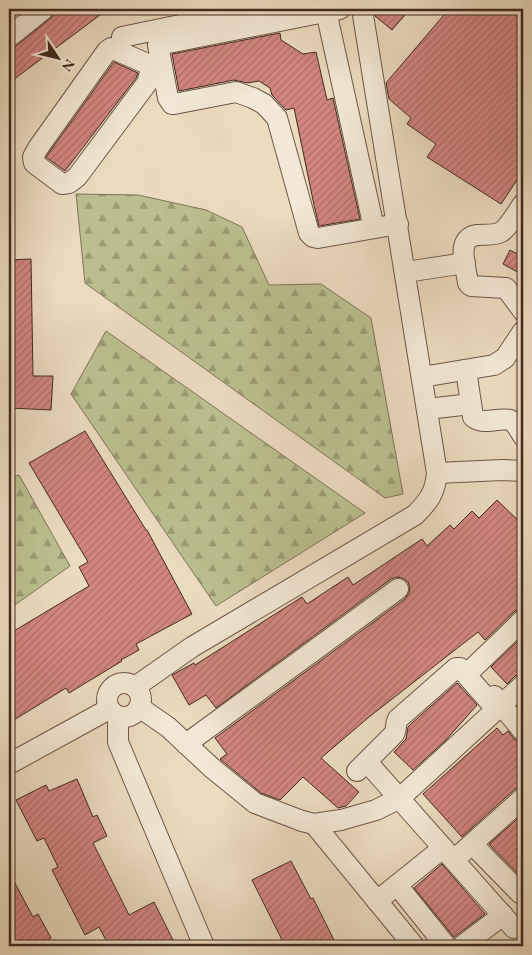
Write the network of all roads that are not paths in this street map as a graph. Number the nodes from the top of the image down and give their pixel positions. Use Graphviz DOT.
graph roads {
  1 [pos="44,9"];
  2 [pos="258,9"];
  3 [pos="362,9"];
  4 [pos="333,10"];
  5 [pos="217,13"];
  6 [pos="283,14"];
  7 [pos="155,35"];
  8 [pos="9,37"];
  9 [pos="122,37"];
  10 [pos="152,66"];
  11 [pos="523,204"];
  12 [pos="398,224"];
  13 [pos="374,228"];
  14 [pos="465,263"];
  15 [pos="406,272"];
  16 [pos="523,311"];
  17 [pos="523,331"];
  18 [pos="466,370"];
  19 [pos="422,377"];
  20 [pos="471,404"];
  21 [pos="427,409"];
  22 [pos="523,436"];
  23 [pos="523,471"];
  24 [pos="438,473"];
  25 [pos="398,589"];
  26 [pos="523,620"];
  27 [pos="523,685"];
  28 [pos="135,687"];
  29 [pos="139,707"];
  30 [pos="500,707"];
  31 [pos="114,713"];
  32 [pos="523,731"];
  33 [pos="186,744"];
  34 [pos="9,764"];
  35 [pos="400,798"];
  36 [pos="523,798"];
  37 [pos="523,807"];
  38 [pos="314,824"];
  39 [pos="479,851"];
  40 [pos="452,859"];
  41 [pos="397,885"];
  42 [pos="523,894"];
  43 [pos="377,901"];
  44 [pos="204,946"];
  45 [pos="414,946"];
  46 [pos="446,946"];
  47 [pos="462,946"];
  1 -- 8 [label="street"];
  2 -- 5 [label="street"];
  3 -- 12 [label="street"];
  4 -- 6 [label="street"];
  4 -- 13 [label="street"];
  5 -- 7 [label="street"];
  6 -- 7 [label="street"];
  7 -- 9 [label="street"];
  7 -- 10 [label="street"];
  7 -- 13 [label="street"];
  10 -- 10 [label="street"];
  11 -- 14 [label="street"];
  12 -- 13 [label="street"];
  12 -- 15 [label="street"];
  14 -- 15 [label="street"];
  14 -- 16 [label="street"];
  15 -- 19 [label="street"];
  17 -- 18 [label="street"];
  18 -- 19 [label="street"];
  18 -- 20 [label="street"];
  19 -- 21 [label="street"];
  20 -- 21 [label="street"];
  20 -- 22 [label="street"];
  21 -- 24 [label="street"];
  23 -- 24 [label="street"];
  24 -- 28 [label="street"];
  25 -- 33 [label="street"];
  26 -- 30 [label="street"];
  27 -- 30 [label="street"];
  28 -- 29 [label="street"];
  28 -- 31 [label="street"];
  29 -- 31 [label="street"];
  29 -- 33 [label="street"];
  30 -- 32 [label="street"];
  30 -- 35 [label="street"];
  30 -- 35 [label="street"];
  31 -- 34 [label="street"];
  31 -- 44 [label="street"];
  33 -- 38 [label="street"];
  35 -- 38 [label="street"];
  35 -- 40 [label="street"];
  36 -- 40 [label="street"];
  37 -- 39 [label="street"];
  38 -- 43 [label="street"];
  39 -- 40 [label="street"];
  39 -- 42 [label="street"];
  40 -- 41 [label="street"];
  40 -- 47 [label="street"];
  41 -- 43 [label="street"];
  41 -- 46 [label="street"];
  43 -- 45 [label="street"];
}
